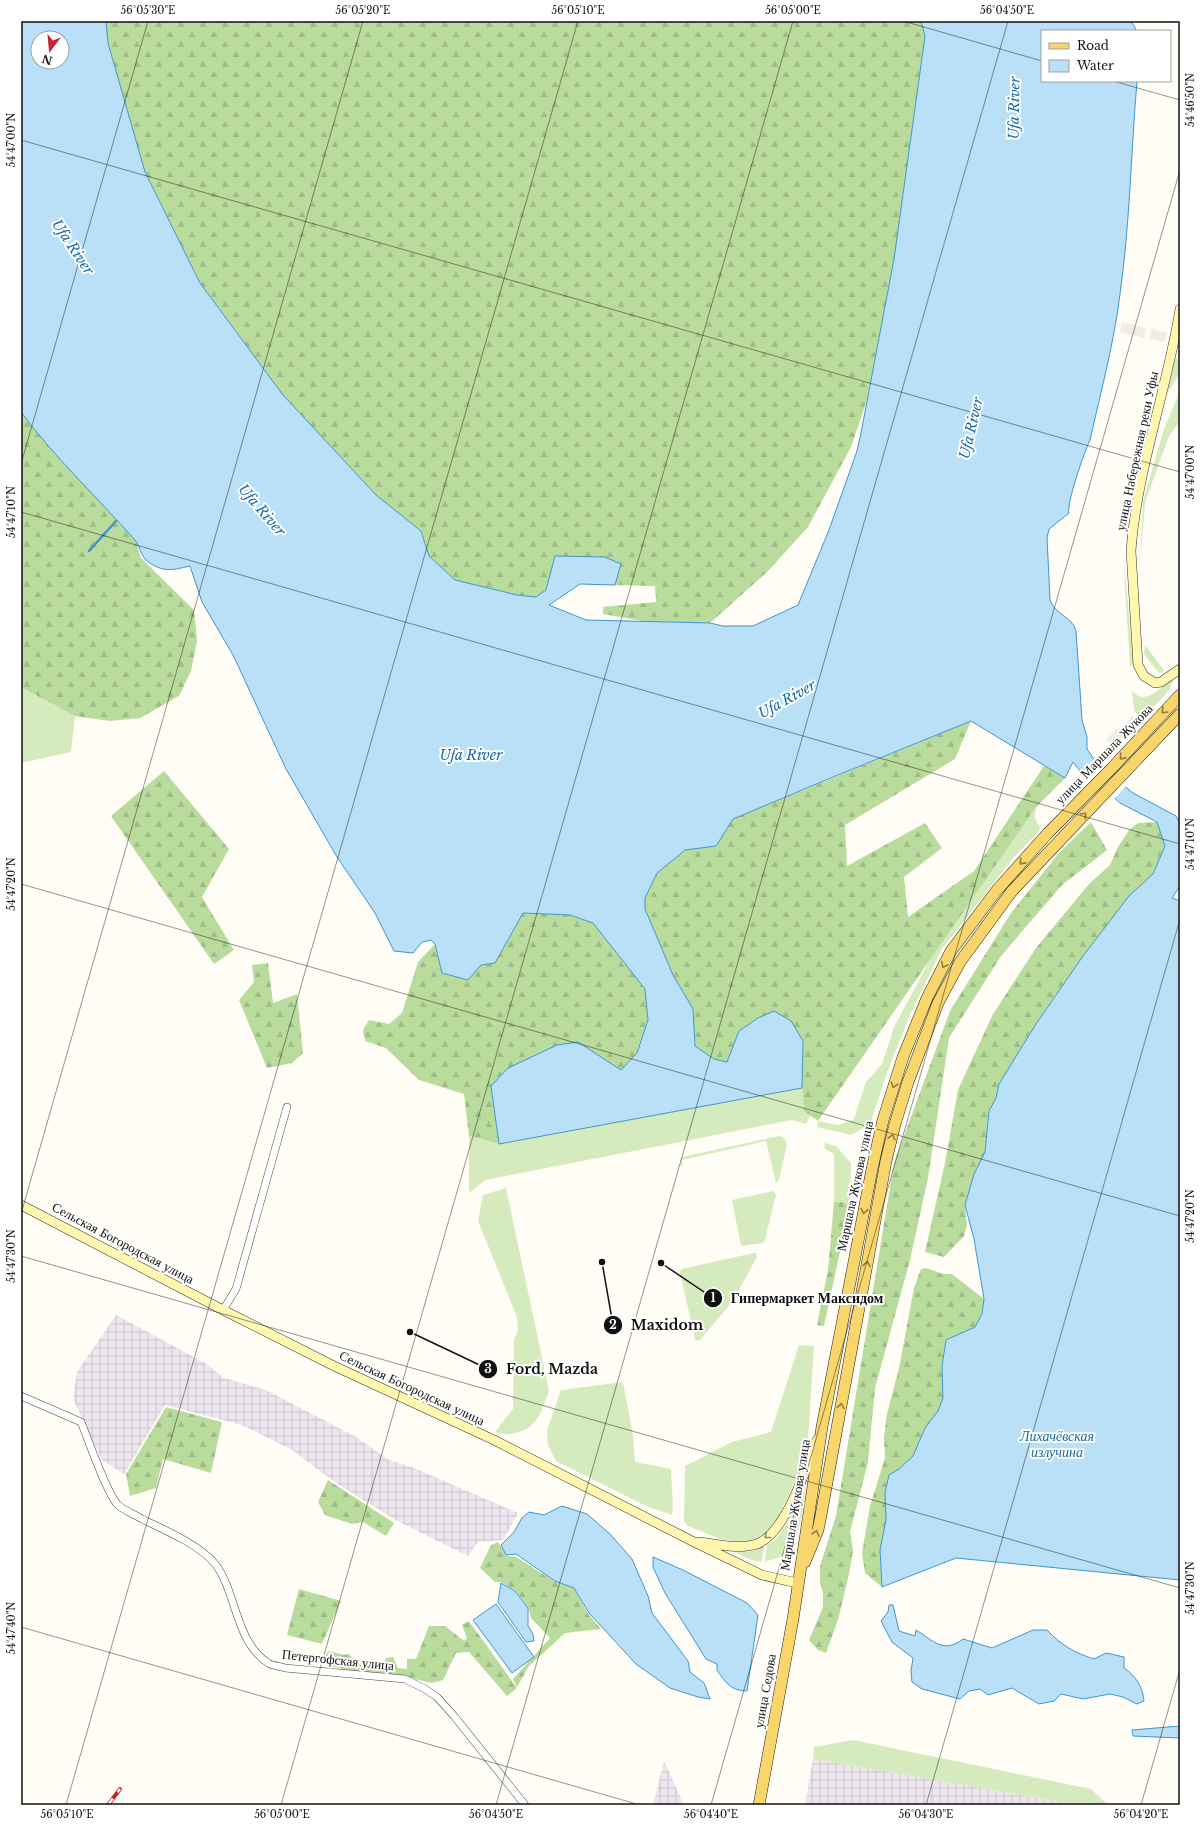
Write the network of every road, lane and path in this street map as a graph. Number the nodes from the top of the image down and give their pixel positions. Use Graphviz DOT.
graph roads {
  1 [pos="1180,309"];
  2 [pos="1175,338"];
  3 [pos="1180,349"];
  4 [pos="1180,669"];
  5 [pos="1180,695"];
  6 [pos="1180,714"];
  7 [pos="1048,833"];
  8 [pos="1056,843"];
  9 [pos="287,1107"];
  10 [pos="21,1205"];
  11 [pos="223,1310"];
  12 [pos="21,1396"];
  13 [pos="822,1427"];
  14 [pos="692,1541"];
  15 [pos="797,1583"];
  16 [pos="525,1805"];
  17 [pos="759,1805"];
  1 -- 2 [label="main road, улица Набережная реки Уфы"];
  2 -- 3 [label="main road"];
  2 -- 4 [label="main road, улица Набережная реки Уфы"];
  5 -- 7 [label="main road, улица Маршала Жукова, one-way"];
  8 -- 6 [label="main road, улица Маршала Жукова, one-way"];
  7 -- 13 [label="main road, Маршала Жукова улица, one-way"];
  15 -- 8 [label="main road, Маршала Жукова улица, one-way"];
  9 -- 11 [label="street"];
  10 -- 11 [label="main road, Сельская Богородская улица"];
  11 -- 14 [label="main road, Сельская Богородская улица"];
  12 -- 16 [label="street, Петергофская улица"];
  13 -- 14 [label="main road, one-way"];
  13 -- 15 [label="main road, Маршала Жукова улица"];
  14 -- 15 [label="main road, Сельская Богородская улица"];
  15 -- 17 [label="main road, улица Седова"];
}
